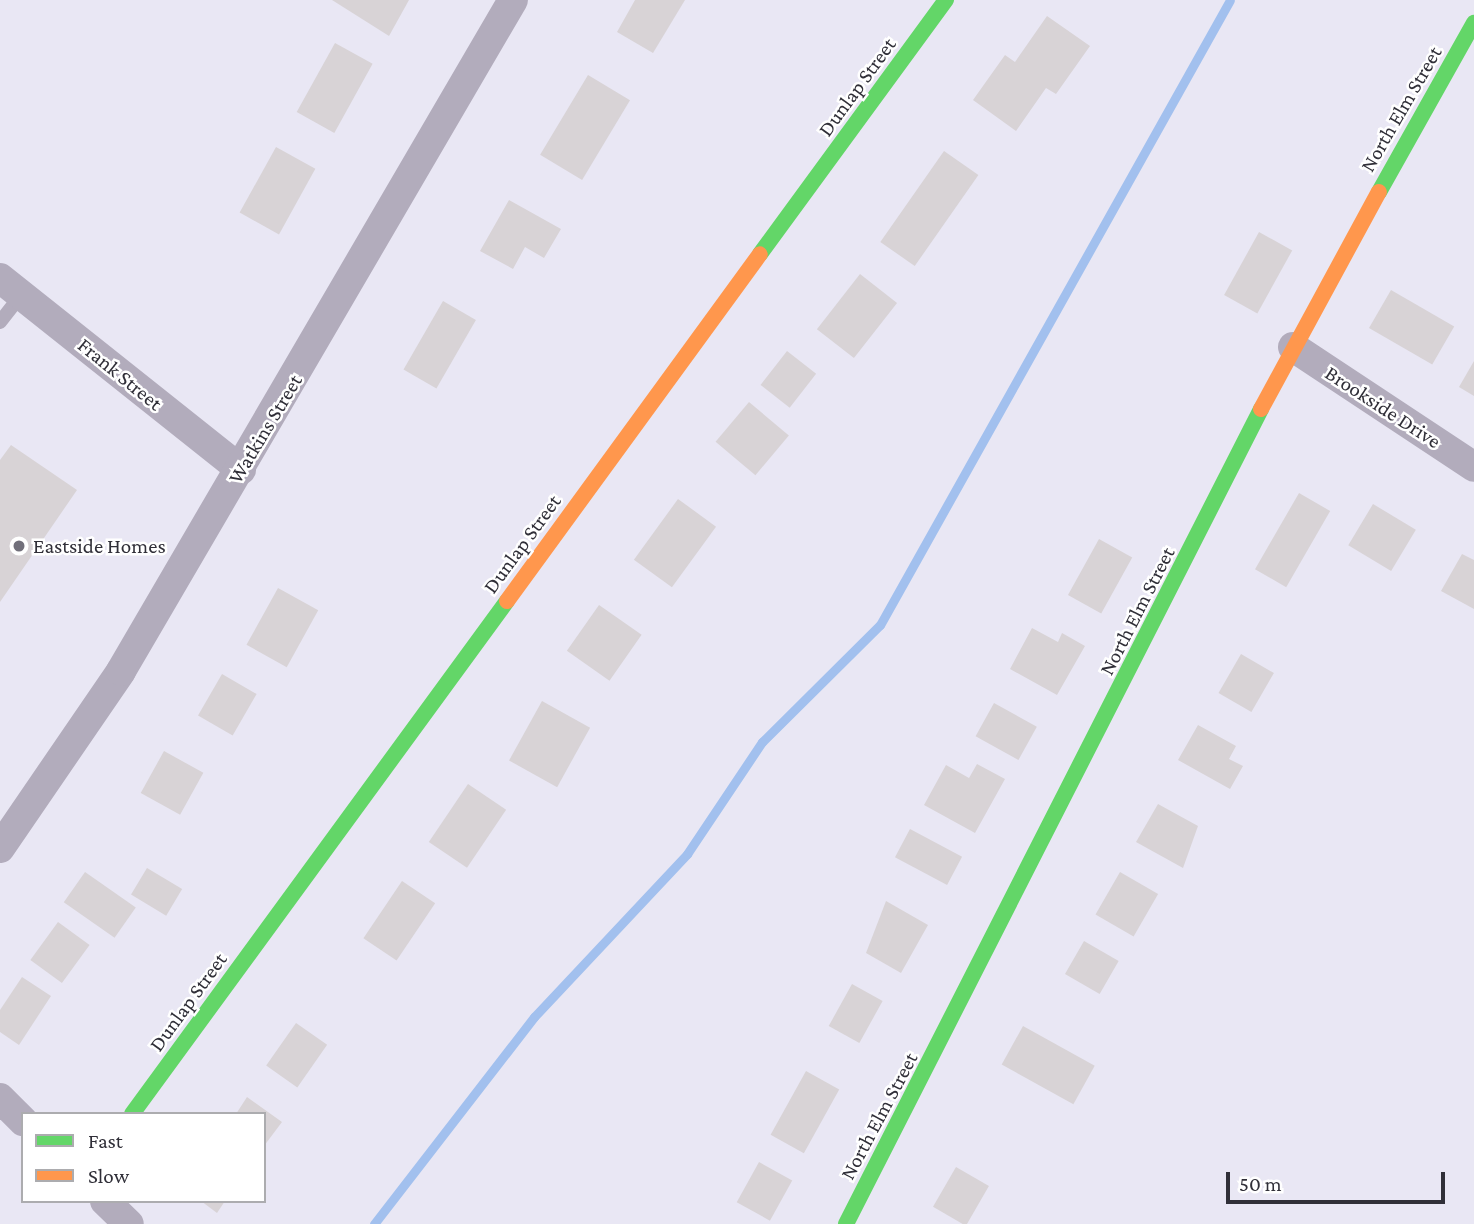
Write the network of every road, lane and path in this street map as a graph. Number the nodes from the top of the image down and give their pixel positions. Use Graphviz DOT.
graph roads {
  1 [pos="513,0"];
  2 [pos="946,0"];
  3 [pos="1474,23"];
  4 [pos="10,286"];
  5 [pos="0,322"];
  6 [pos="1293,347"];
  7 [pos="1474,467"];
  8 [pos="241,470"];
  9 [pos="0,848"];
  10 [pos="0,1098"];
  11 [pos="133,1112"];
  12 [pos="21,1119"];
  13 [pos="107,1203"];
  14 [pos="129,1224"];
  15 [pos="846,1224"];
  1 -- 8 [label="street, Watkins Street"];
  2 -- 11 [label="street, Dunlap Street"];
  3 -- 6 [label="street, North Elm Street"];
  4 -- 5 [label="lane"];
  4 -- 8 [label="street, Frank Street"];
  6 -- 7 [label="street, Brookside Drive"];
  6 -- 15 [label="street, North Elm Street"];
  8 -- 9 [label="street, Watkins Street"];
  10 -- 12 [label="street"];
  13 -- 14 [label="street"];
}
